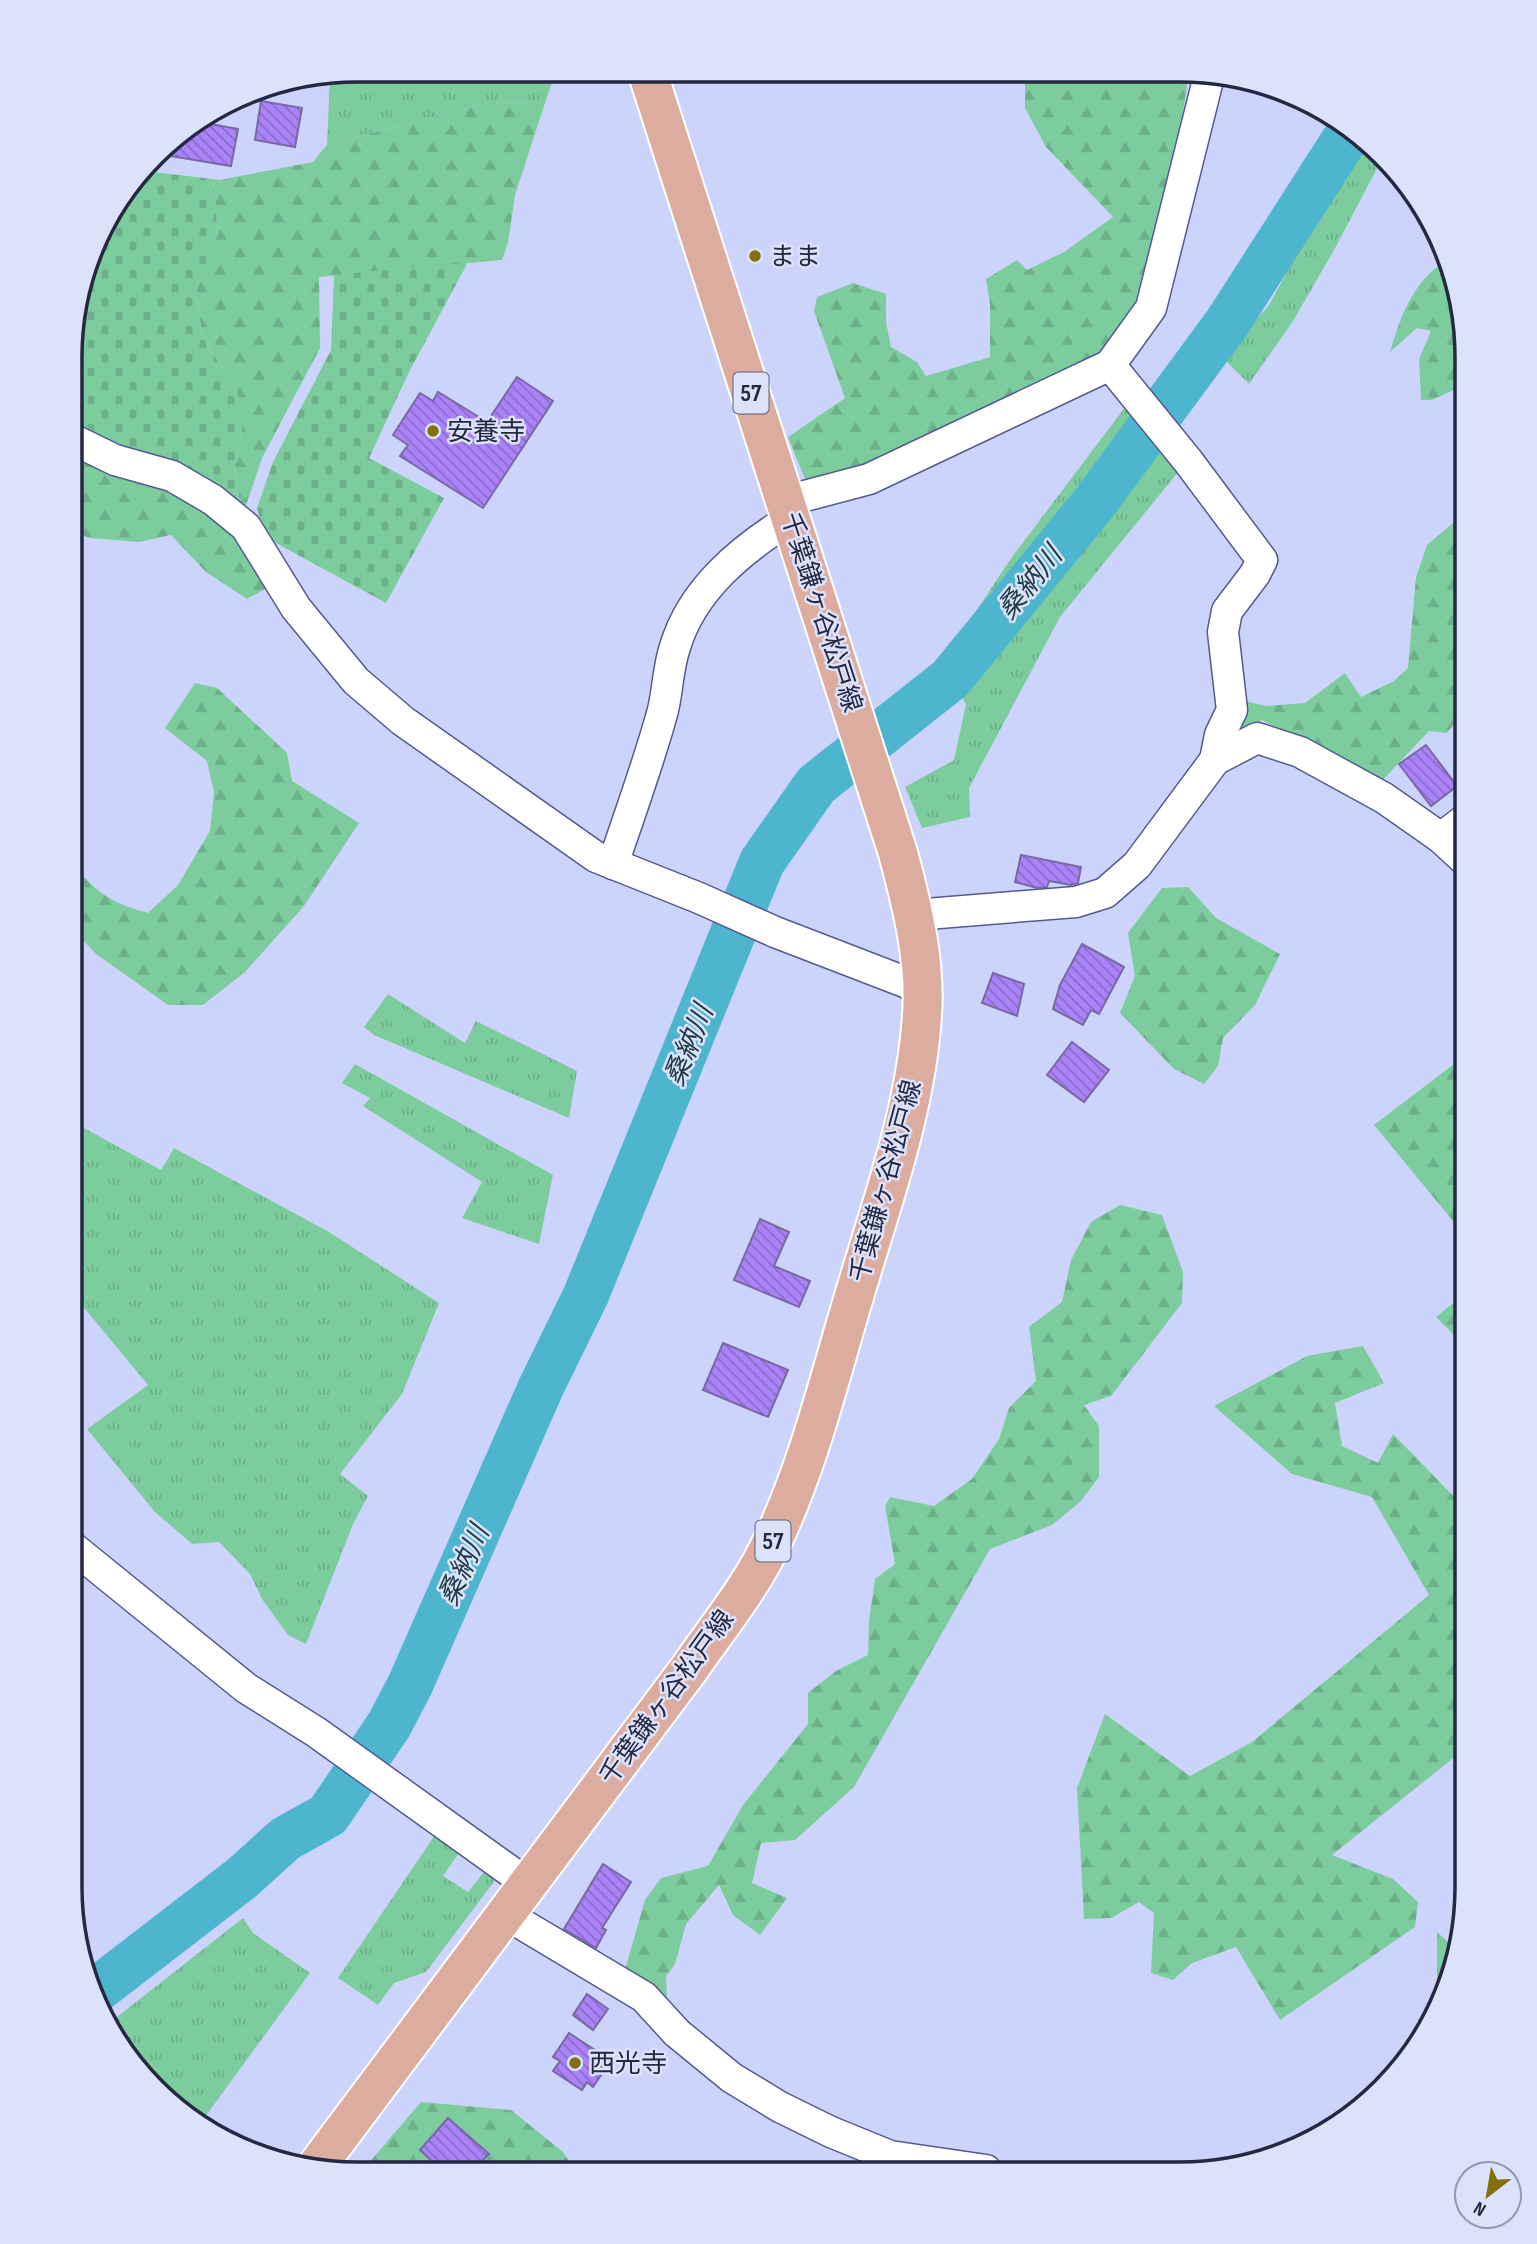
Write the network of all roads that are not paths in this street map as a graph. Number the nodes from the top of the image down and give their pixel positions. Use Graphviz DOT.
graph roads {
  1 [pos="651,82"];
  2 [pos="1207,84"];
  3 [pos="1111,365"];
  4 [pos="82,444"];
  5 [pos="789,509"];
  6 [pos="1215,760"];
  7 [pos="1455,827"];
  8 [pos="1441,838"];
  9 [pos="1455,851"];
  10 [pos="613,864"];
  11 [pos="914,915"];
  12 [pos="923,992"];
  13 [pos="82,1555"];
  14 [pos="528,1884"];
  15 [pos="505,1914"];
  16 [pos="322,2159"];
  17 [pos="931,2162"];
  1 -- 5 [label="main road, 千葉鎌ヶ谷松戸線 / 57"];
  2 -- 3 [label="street"];
  3 -- 5 [label="street"];
  3 -- 6 [label="street"];
  4 -- 10 [label="street"];
  5 -- 10 [label="street"];
  5 -- 11 [label="main road, 千葉鎌ヶ谷松戸線 / 57"];
  6 -- 8 [label="street"];
  6 -- 11 [label="street"];
  7 -- 8 [label="street"];
  8 -- 9 [label="street"];
  10 -- 12 [label="street"];
  11 -- 12 [label="main road, 千葉鎌ヶ谷松戸線 / 57"];
  12 -- 14 [label="main road, 千葉鎌ヶ谷松戸線 / 57"];
  13 -- 14 [label="street"];
  14 -- 15 [label="main road, 千葉鎌ヶ谷松戸線 / 57"];
  15 -- 16 [label="main road, 千葉鎌ヶ谷松戸線 / 57"];
  15 -- 17 [label="street"];
}
